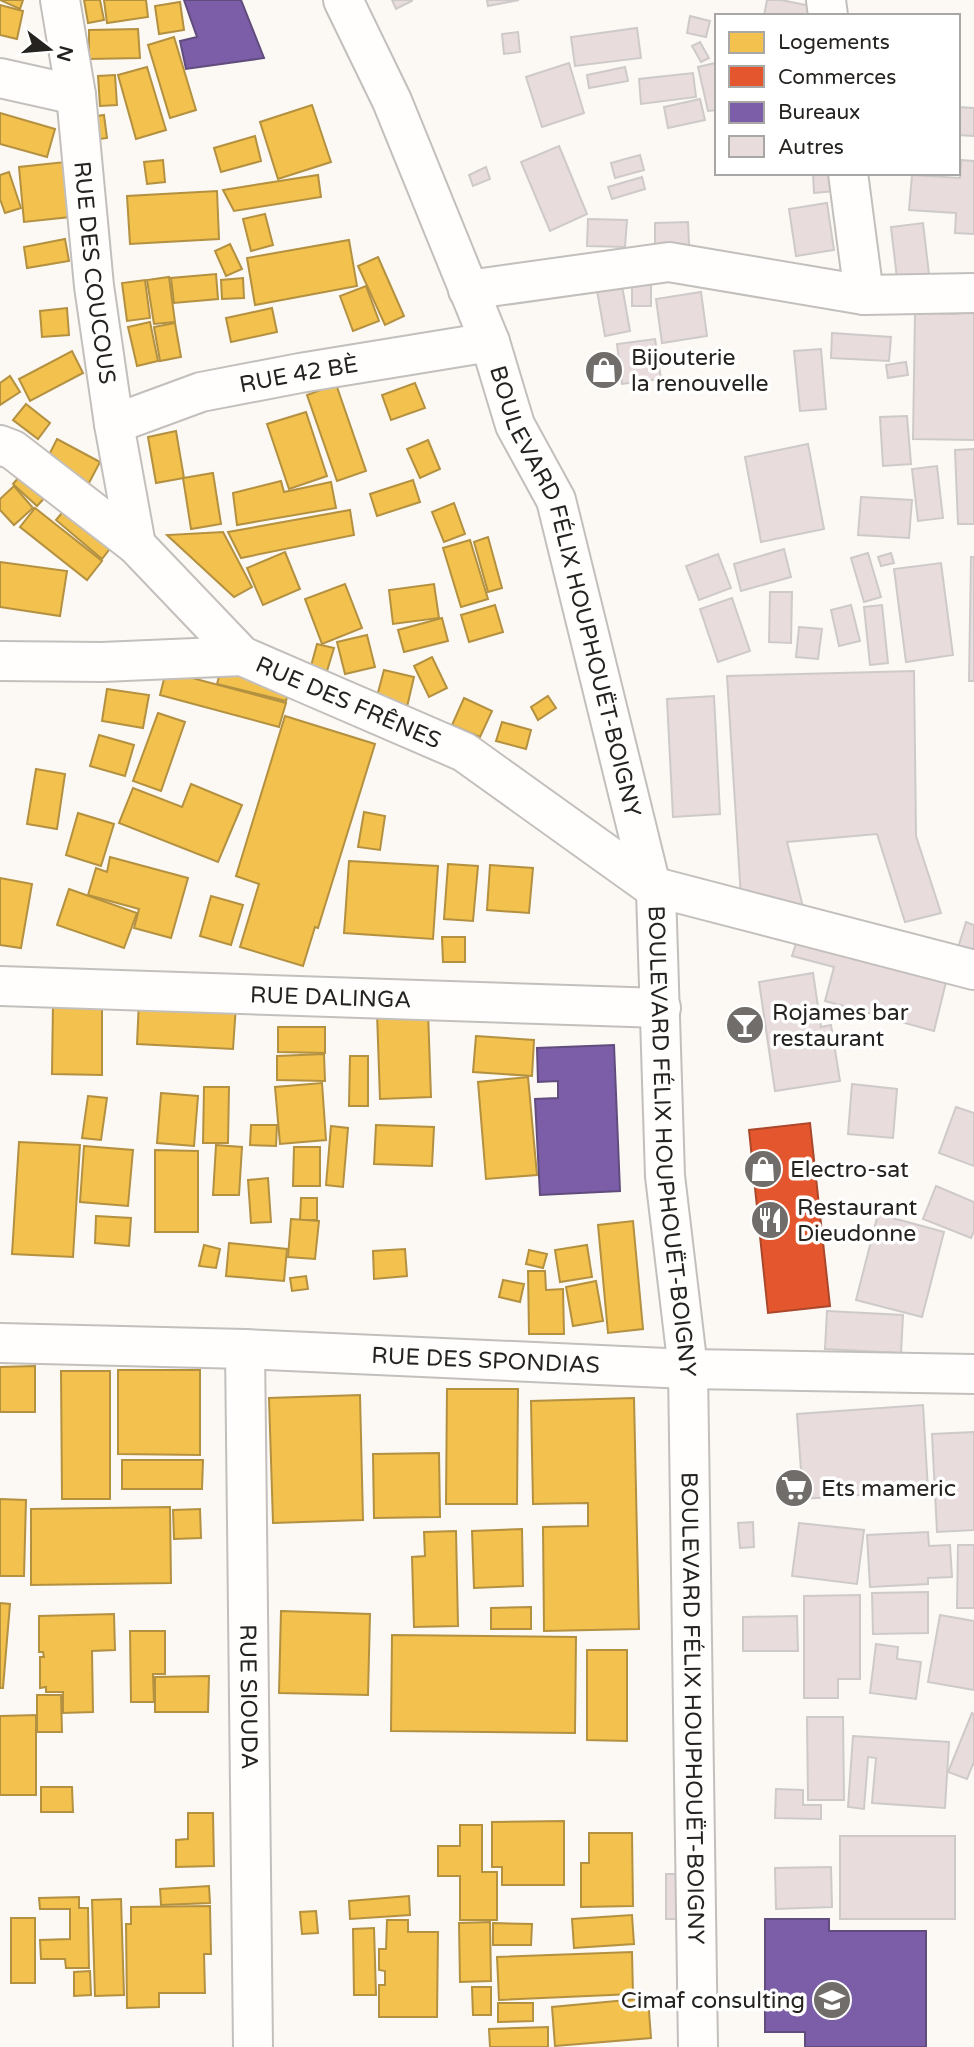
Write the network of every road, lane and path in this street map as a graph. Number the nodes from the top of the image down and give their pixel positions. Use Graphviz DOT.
graph roads {
  1 [pos="60,0"];
  2 [pos="343,0"];
  3 [pos="0,78"];
  4 [pos="76,95"];
  5 [pos="848,175"];
  6 [pos="468,290"];
  7 [pos="974,293"];
  8 [pos="864,295"];
  9 [pos="490,342"];
  10 [pos="114,424"];
  11 [pos="0,445"];
  12 [pos="136,545"];
  13 [pos="242,656"];
  14 [pos="0,661"];
  15 [pos="651,886"];
  16 [pos="974,970"];
  17 [pos="0,986"];
  18 [pos="661,1008"];
  19 [pos="0,1343"];
  20 [pos="246,1349"];
  21 [pos="688,1369"];
  22 [pos="974,1374"];
  23 [pos="253,2047"];
  24 [pos="698,2047"];
  1 -- 4 [label="street, RUE DES COUCOUS"];
  2 -- 6 [label="street, BOULEVARD FÉLIX HOUPHOUËT-BOIGNY"];
  3 -- 4 [label="street"];
  4 -- 10 [label="street, RUE DES COUCOUS"];
  5 -- 8 [label="street"];
  6 -- 8 [label="street"];
  6 -- 9 [label="street, BOULEVARD FÉLIX HOUPHOUËT-BOIGNY"];
  7 -- 8 [label="street"];
  9 -- 10 [label="street, RUE 42 BÈ"];
  9 -- 15 [label="street, BOULEVARD FÉLIX HOUPHOUËT-BOIGNY"];
  10 -- 12 [label="street, RUE DES COUCOUS"];
  11 -- 12 [label="street, RUE DES FRÊNES"];
  12 -- 13 [label="street, RUE DES FRÊNES"];
  13 -- 14 [label="street"];
  13 -- 15 [label="street, RUE DES FRÊNES"];
  15 -- 16 [label="street"];
  15 -- 18 [label="street, BOULEVARD FÉLIX HOUPHOUËT-BOIGNY"];
  17 -- 18 [label="street, RUE DALINGA"];
  18 -- 21 [label="street, BOULEVARD FÉLIX HOUPHOUËT-BOIGNY"];
  19 -- 20 [label="street, RUE DES SPONDIAS"];
  20 -- 21 [label="street, RUE DES SPONDIAS"];
  20 -- 23 [label="street, RUE SIOUDA"];
  21 -- 22 [label="street, RUE DES SPONDIAS"];
  21 -- 24 [label="street, BOULEVARD FÉLIX HOUPHOUËT-BOIGNY"];
}
